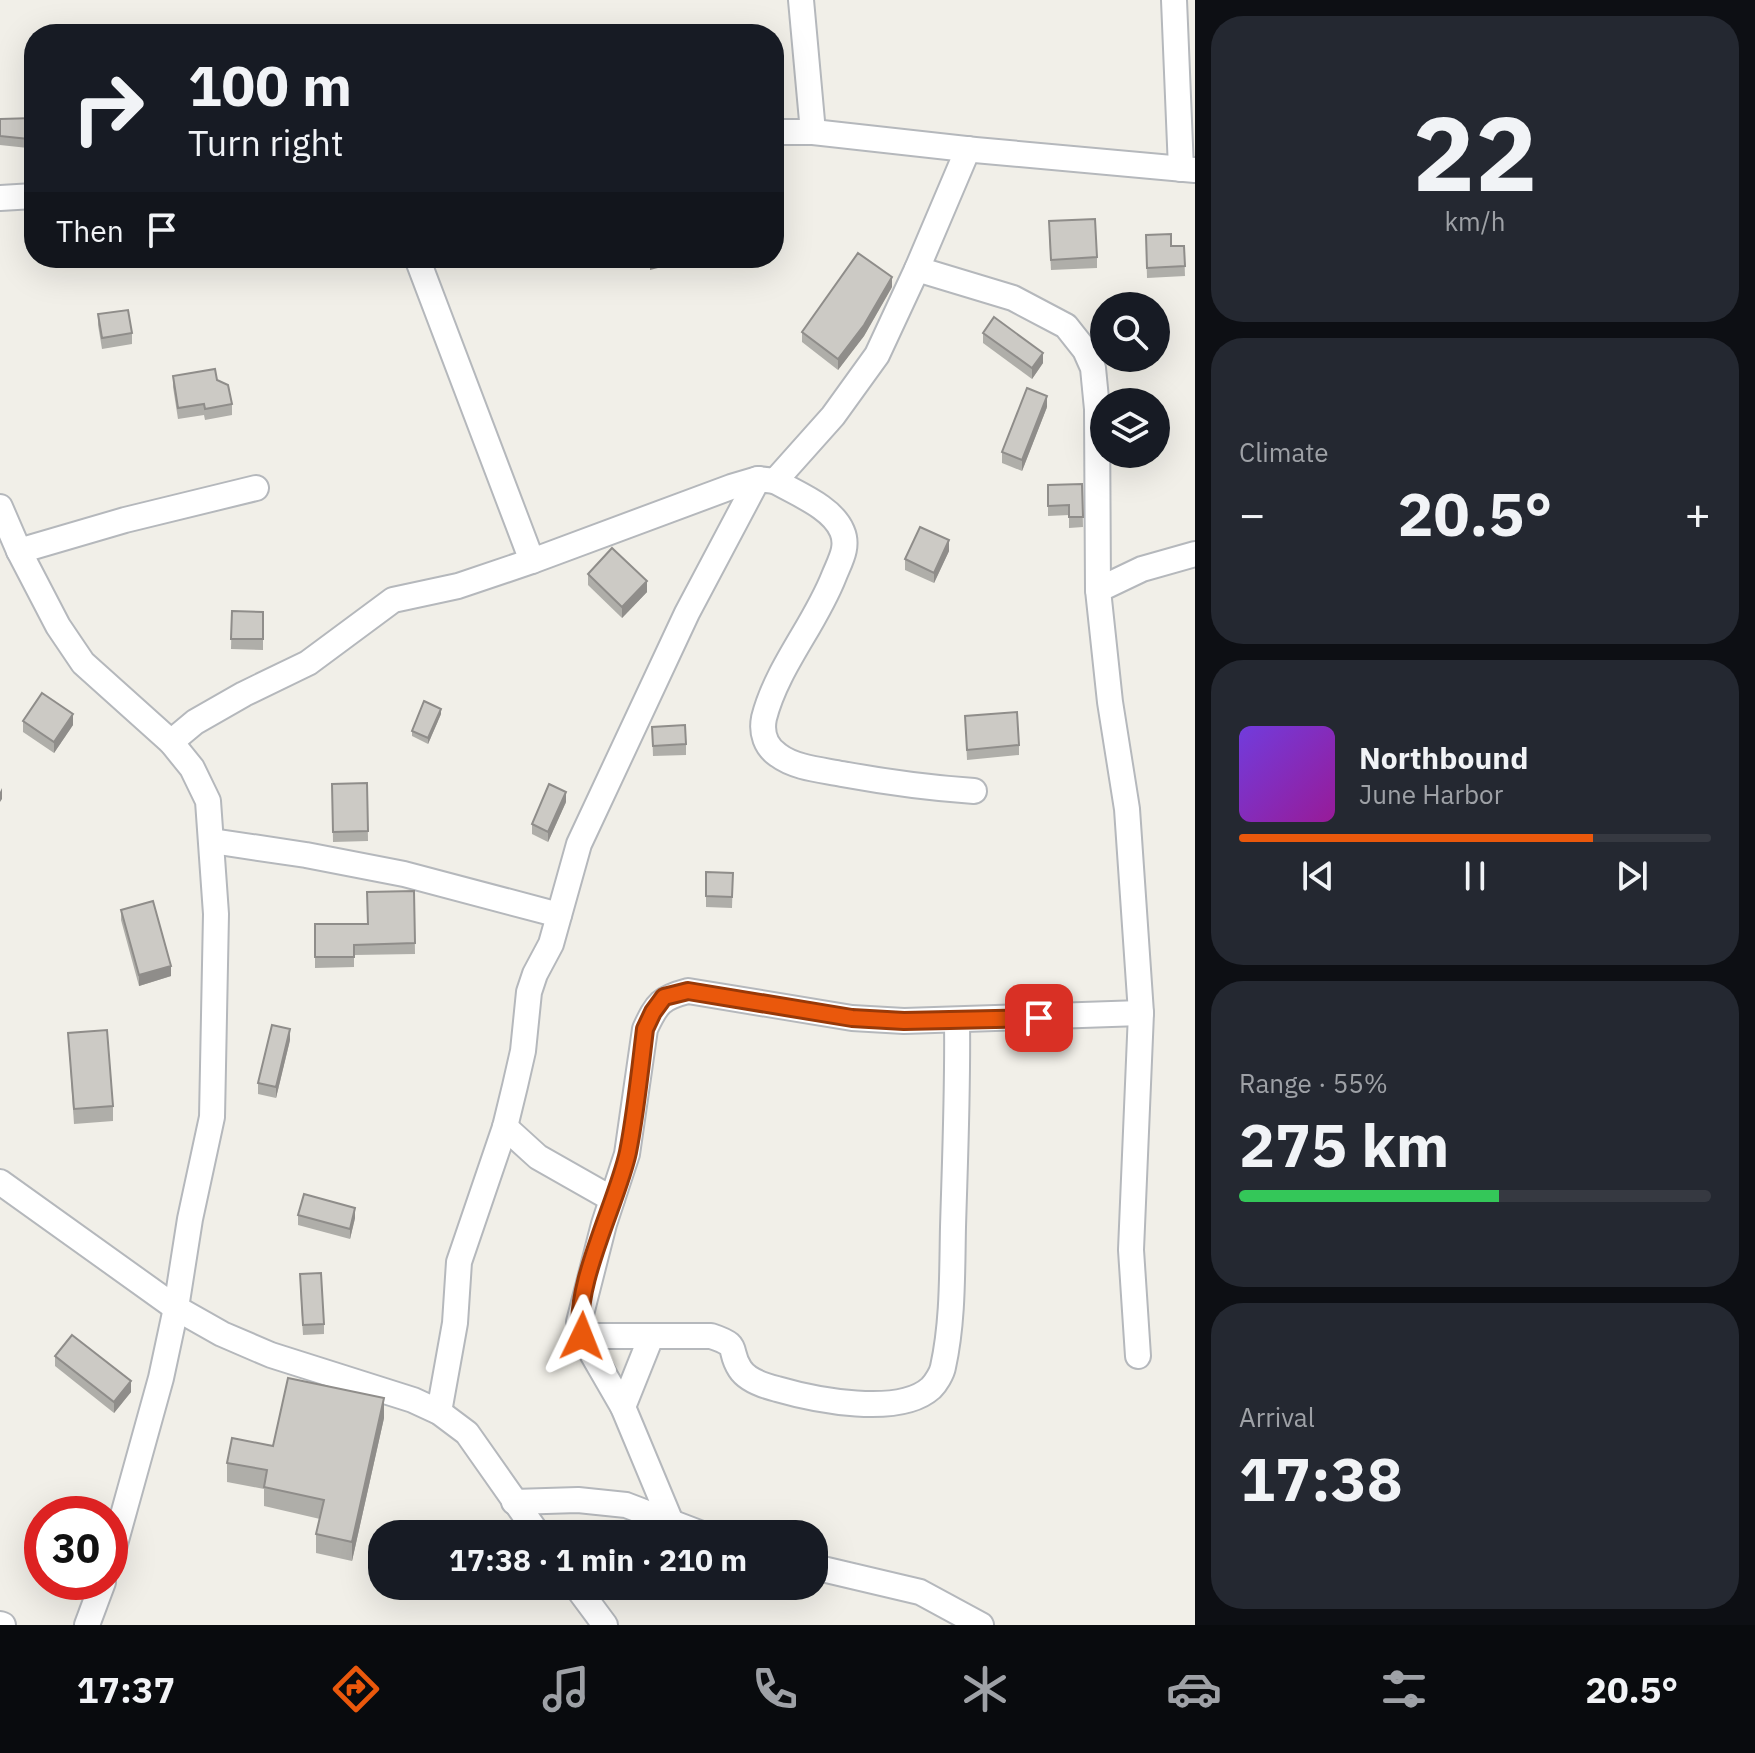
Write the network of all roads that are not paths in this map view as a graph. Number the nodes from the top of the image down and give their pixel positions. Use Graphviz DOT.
graph roads {
  1 [pos="801,0"];
  2 [pos="1174,0"];
  3 [pos="784,132"];
  4 [pos="813,132"];
  5 [pos="968,149"];
  6 [pos="1188,169"];
  7 [pos="24,197"];
  8 [pos="0,198"];
  9 [pos="421,268"];
  10 [pos="917,269"];
  11 [pos="766,480"];
  12 [pos="256,488"];
  13 [pos="0,507"];
  14 [pos="19,551"];
  15 [pos="1195,554"];
  16 [pos="532,561"];
  17 [pos="1098,590"];
  18 [pos="171,742"];
  19 [pos="974,791"];
  20 [pos="212,841"];
  21 [pos="559,915"];
  22 [pos="1141,1013"];
  23 [pos="957,1020"];
  24 [pos="505,1127"];
  25 [pos="0,1182"];
  26 [pos="612,1199"];
  27 [pos="176,1308"];
  28 [pos="582,1336"];
  29 [pos="651,1337"];
  30 [pos="1138,1356"];
  31 [pos="623,1407"];
  32 [pos="439,1412"];
  33 [pos="128,1497"];
  34 [pos="514,1502"];
  35 [pos="528,1520"];
  36 [pos="666,1520"];
  37 [pos="670,1520"];
  38 [pos="828,1570"];
  39 [pos="96,1600"];
  40 [pos="586,1600"];
  41 [pos="87,1625"];
  42 [pos="604,1625"];
  43 [pos="981,1625"];
  1 -- 4 [label="street"];
  2 -- 6 [label="street"];
  3 -- 4 [label="street"];
  4 -- 5 [label="street"];
  5 -- 6 [label="street"];
  5 -- 10 [label="street"];
  7 -- 8 [label="street"];
  9 -- 16 [label="street"];
  10 -- 11 [label="street"];
  10 -- 17 [label="street"];
  11 -- 16 [label="street"];
  11 -- 19 [label="street"];
  11 -- 21 [label="street"];
  12 -- 14 [label="street"];
  13 -- 14 [label="street"];
  14 -- 18 [label="street"];
  15 -- 17 [label="street"];
  16 -- 18 [label="street"];
  17 -- 22 [label="street"];
  18 -- 20 [label="street"];
  20 -- 21 [label="street"];
  20 -- 27 [label="street"];
  21 -- 24 [label="street"];
  22 -- 23 [label="street"];
  22 -- 30 [label="street"];
  23 -- 26 [label="street"];
  23 -- 29 [label="street"];
  24 -- 26 [label="street"];
  24 -- 32 [label="street"];
  25 -- 27 [label="street"];
  26 -- 28 [label="street"];
  27 -- 32 [label="street"];
  27 -- 33 [label="street"];
  28 -- 29 [label="street"];
  28 -- 31 [label="street"];
  29 -- 31 [label="street"];
  31 -- 37 [label="street"];
  32 -- 34 [label="street"];
  34 -- 35 [label="street"];
  34 -- 36 [label="street"];
  38 -- 43 [label="street"];
  39 -- 41 [label="street"];
  40 -- 42 [label="street"];
}
